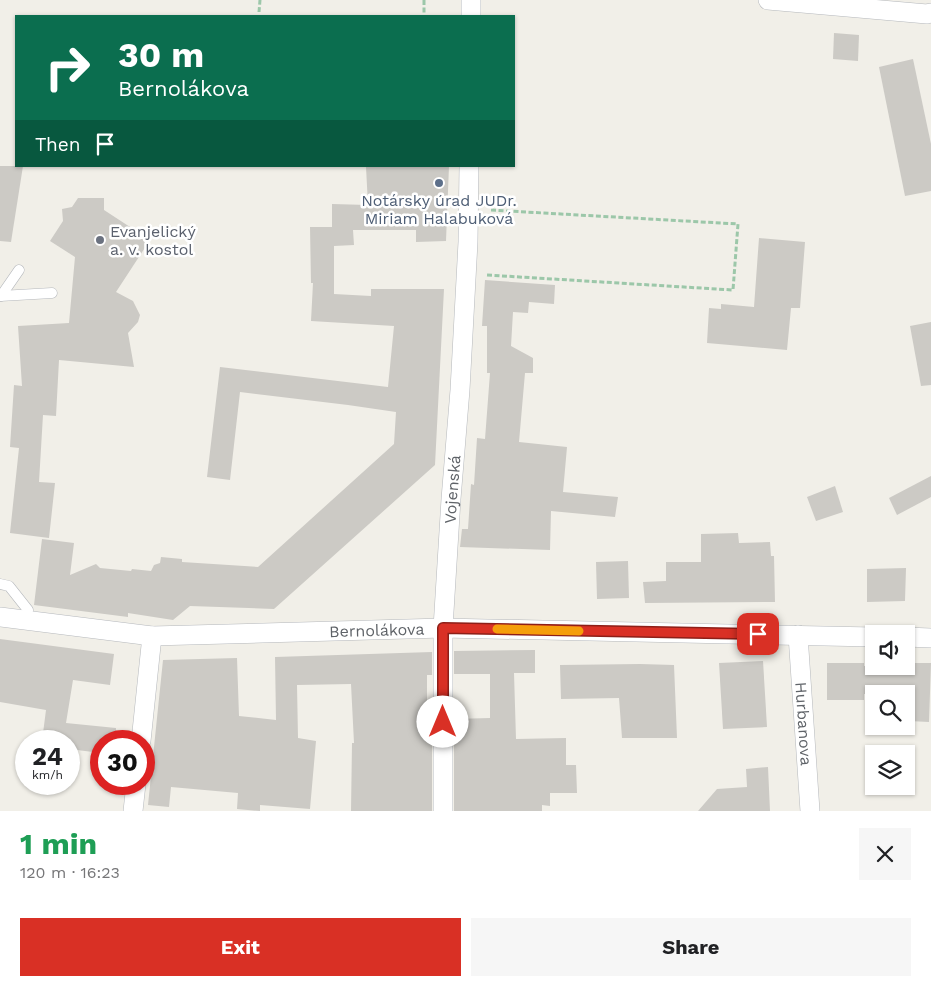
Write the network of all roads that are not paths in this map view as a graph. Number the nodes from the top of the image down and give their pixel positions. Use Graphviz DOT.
graph roads {
  1 [pos="471,0"];
  2 [pos="768,0"];
  3 [pos="931,13"];
  4 [pos="471,15"];
  5 [pos="469,167"];
  6 [pos="19,270"];
  7 [pos="52,294"];
  8 [pos="0,296"];
  9 [pos="0,584"];
  10 [pos="0,618"];
  11 [pos="26,620"];
  12 [pos="443,628"];
  13 [pos="798,635"];
  14 [pos="152,636"];
  15 [pos="865,637"];
  16 [pos="915,637"];
  17 [pos="931,638"];
  18 [pos="141,730"];
  19 [pos="135,795"];
  20 [pos="133,811"];
  21 [pos="443,811"];
  22 [pos="810,811"];
  1 -- 4 [label="street"];
  2 -- 3 [label="street"];
  5 -- 12 [label="street, Vojenská"];
  6 -- 8 [label="lane"];
  7 -- 8 [label="lane"];
  9 -- 11 [label="lane"];
  10 -- 11 [label="street, Bernolákova"];
  11 -- 14 [label="street, Bernolákova"];
  12 -- 13 [label="street, Bernolákova"];
  12 -- 14 [label="street, Bernolákova"];
  12 -- 21 [label="street, Vojenská"];
  13 -- 15 [label="street, Bernolákova"];
  13 -- 22 [label="street, Hurbanova"];
  14 -- 18 [label="street"];
  16 -- 17 [label="street"];
  19 -- 20 [label="street"];
}
